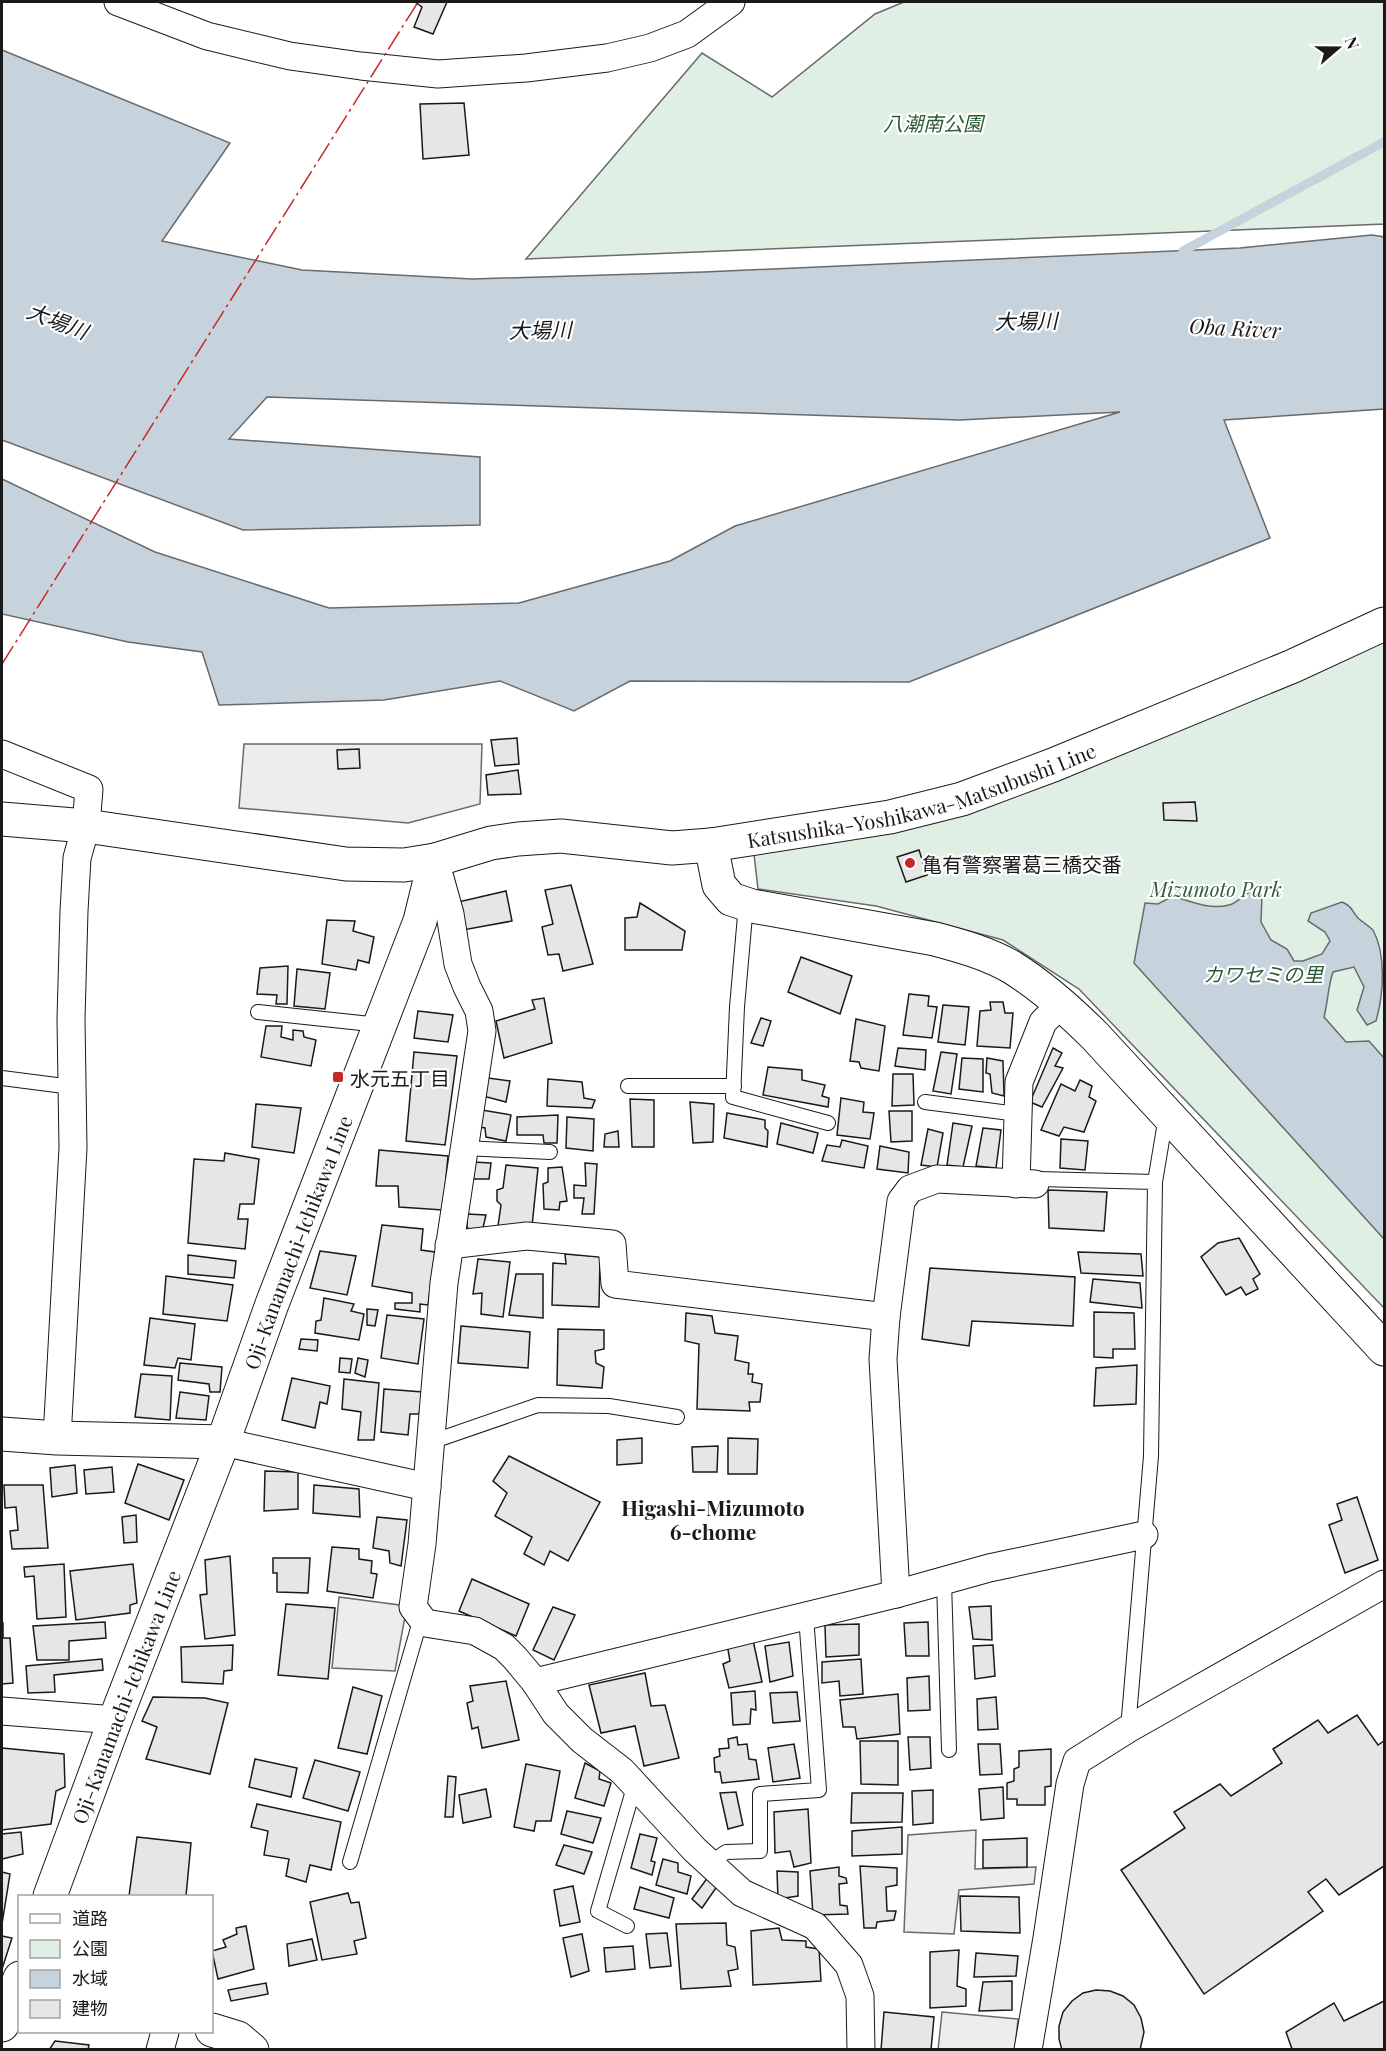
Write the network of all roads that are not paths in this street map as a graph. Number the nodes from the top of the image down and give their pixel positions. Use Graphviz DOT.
graph roads {
  1 [pos="118,2"];
  2 [pos="731,2"];
  3 [pos="1384,624"];
  4 [pos="2,754"];
  5 [pos="2,819"];
  6 [pos="86,826"];
  7 [pos="711,845"];
  8 [pos="435,860"];
  9 [pos="746,904"];
  10 [pos="1062,1003"];
  11 [pos="258,1012"];
  12 [pos="380,1025"];
  13 [pos="2,1078"];
  14 [pos="628,1086"];
  15 [pos="734,1086"];
  16 [pos="72,1087"];
  17 [pos="925,1102"];
  18 [pos="1166,1112"];
  19 [pos="1018,1114"];
  20 [pos="828,1122"];
  21 [pos="464,1149"];
  22 [pos="550,1152"];
  23 [pos="1155,1182"];
  24 [pos="1025,1184"];
  25 [pos="449,1245"];
  26 [pos="886,1317"];
  27 [pos="1384,1349"];
  28 [pos="677,1417"];
  29 [pos="2,1434"];
  30 [pos="57,1438"];
  31 [pos="223,1442"];
  32 [pos="431,1442"];
  33 [pos="427,1487"];
  34 [pos="1144,1536"];
  35 [pos="944,1581"];
  36 [pos="1384,1584"];
  37 [pos="896,1594"];
  38 [pos="806,1616"];
  39 [pos="421,1618"];
  40 [pos="535,1682"];
  41 [pos="2,1711"];
  42 [pos="115,1720"];
  43 [pos="1128,1729"];
  44 [pos="949,1749"];
  45 [pos="635,1784"];
  46 [pos="350,1862"];
  47 [pos="710,1863"];
  48 [pos="50,1895"];
  49 [pos="627,1926"];
  50 [pos="213,2030"];
  51 [pos="164,2033"];
  52 [pos="160,2049"];
  53 [pos="252,2049"];
  54 [pos="861,2049"];
  55 [pos="1028,2049"];
  1 -- 2 [label="street"];
  3 -- 7 [label="main road, Katsushika-Yoshikawa-Matsubushi Line"];
  4 -- 6 [label="street"];
  5 -- 6 [label="main road"];
  6 -- 8 [label="main road"];
  6 -- 16 [label="street"];
  7 -- 8 [label="main road, Katsushika-Yoshikawa-Matsubushi Line"];
  7 -- 9 [label="main road"];
  8 -- 12 [label="main road, Oji-Kanamachi-Ichikawa Line"];
  8 -- 21 [label="street"];
  9 -- 10 [label="main road"];
  9 -- 15 [label="lane"];
  10 -- 18 [label="main road"];
  10 -- 19 [label="street"];
  11 -- 12 [label="lane"];
  12 -- 31 [label="main road, Oji-Kanamachi-Ichikawa Line"];
  13 -- 16 [label="lane"];
  14 -- 15 [label="lane"];
  15 -- 20 [label="lane"];
  16 -- 30 [label="street"];
  17 -- 19 [label="lane"];
  18 -- 23 [label="lane"];
  18 -- 27 [label="main road"];
  19 -- 24 [label="street"];
  21 -- 22 [label="lane"];
  21 -- 25 [label="street"];
  23 -- 24 [label="lane"];
  23 -- 34 [label="lane"];
  24 -- 26 [label="street"];
  25 -- 26 [label="street"];
  25 -- 32 [label="street"];
  26 -- 37 [label="street"];
  28 -- 32 [label="lane"];
  29 -- 30 [label="main road"];
  30 -- 31 [label="main road"];
  31 -- 33 [label="street"];
  31 -- 42 [label="main road, Oji-Kanamachi-Ichikawa Line"];
  32 -- 33 [label="street"];
  33 -- 39 [label="street"];
  34 -- 35 [label="street"];
  34 -- 43 [label="lane"];
  35 -- 37 [label="street"];
  35 -- 44 [label="lane"];
  36 -- 43 [label="street"];
  37 -- 38 [label="street"];
  38 -- 40 [label="street"];
  38 -- 47 [label="lane"];
  39 -- 40 [label="street"];
  39 -- 46 [label="lane"];
  40 -- 45 [label="street"];
  41 -- 42 [label="street"];
  42 -- 48 [label="main road, Oji-Kanamachi-Ichikawa Line"];
  43 -- 55 [label="street"];
  45 -- 47 [label="street"];
  45 -- 49 [label="lane"];
  47 -- 54 [label="street"];
  50 -- 53 [label="main road"];
  51 -- 52 [label="street"];
}
